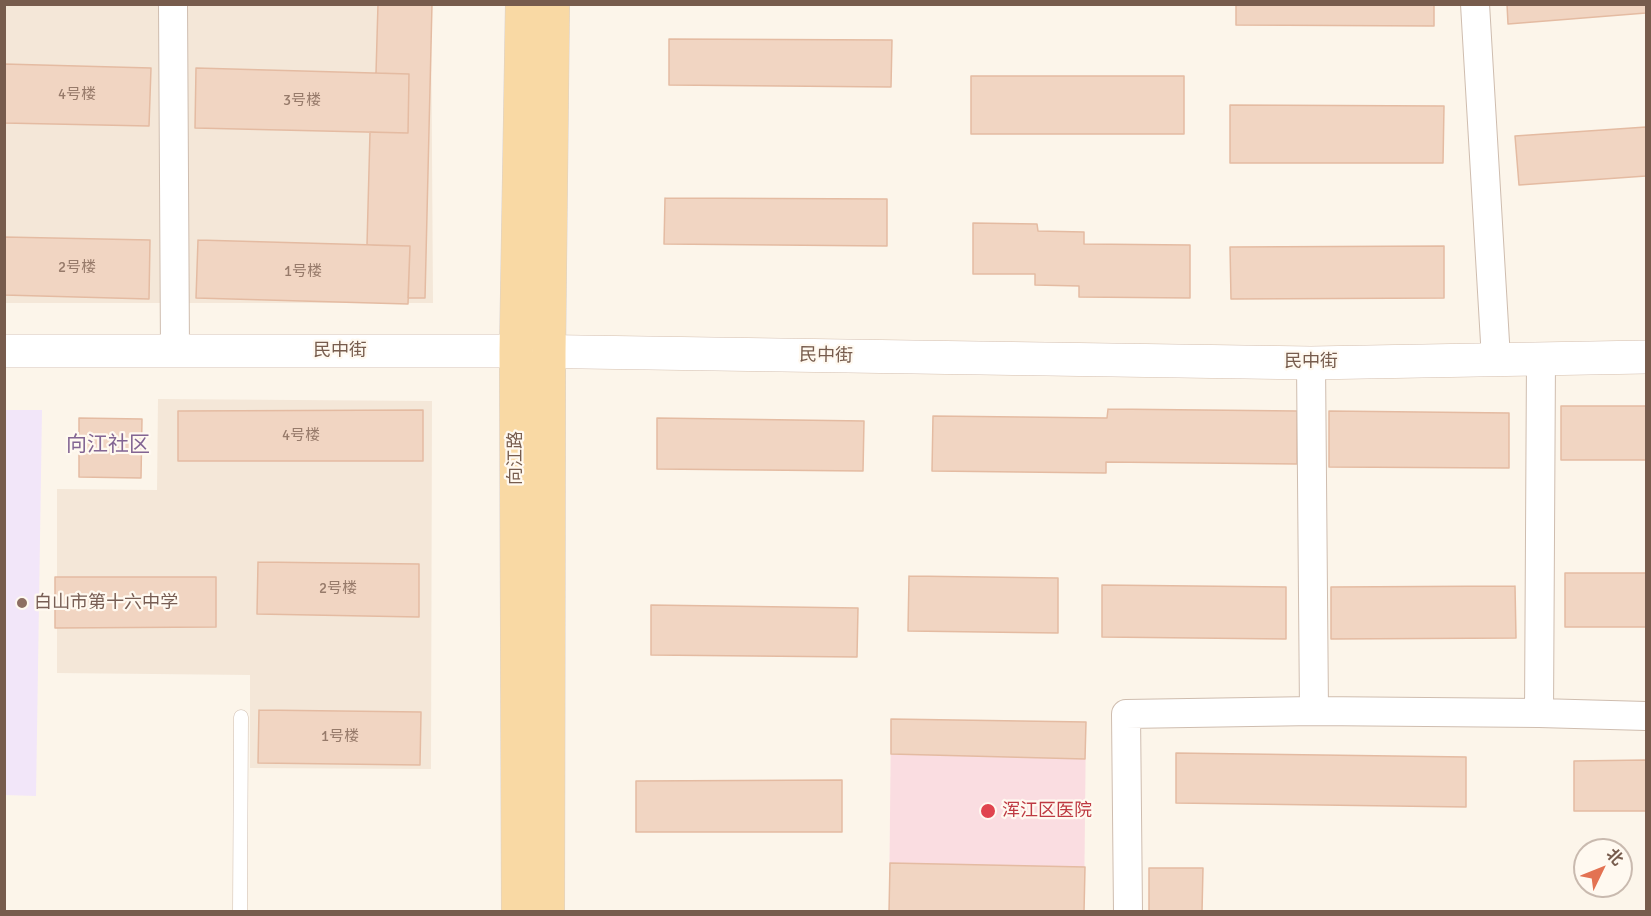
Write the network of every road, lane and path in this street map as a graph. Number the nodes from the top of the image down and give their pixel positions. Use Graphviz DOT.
graph roads {
  1 [pos="173,4"];
  2 [pos="522,4"];
  3 [pos="553,4"];
  4 [pos="1475,4"];
  5 [pos="4,351"];
  6 [pos="176,351"];
  7 [pos="516,351"];
  8 [pos="549,353"];
  9 [pos="1647,357"];
  10 [pos="1541,358"];
  11 [pos="1496,359"];
  12 [pos="1311,363"];
  13 [pos="1314,711"];
  14 [pos="1539,712"];
  15 [pos="1647,716"];
  16 [pos="241,717"];
  17 [pos="240,912"];
  18 [pos="518,912"];
  19 [pos="548,912"];
  20 [pos="1128,912"];
  1 -- 6 [label="street"];
  2 -- 7 [label="main road, 向江路"];
  3 -- 8 [label="main road, 向江路"];
  4 -- 11 [label="street"];
  5 -- 6 [label="street, 民中街"];
  6 -- 7 [label="street, 民中街"];
  7 -- 8 [label="street, 民中街"];
  7 -- 18 [label="main road, 向江路"];
  8 -- 12 [label="street, 民中街"];
  8 -- 19 [label="main road, 向江路"];
  9 -- 10 [label="street, 民中街"];
  10 -- 11 [label="street, 民中街"];
  10 -- 14 [label="street"];
  11 -- 12 [label="street, 民中街"];
  12 -- 13 [label="street"];
  13 -- 14 [label="street"];
  13 -- 20 [label="street"];
  14 -- 15 [label="street"];
  16 -- 17 [label="lane"];
}
